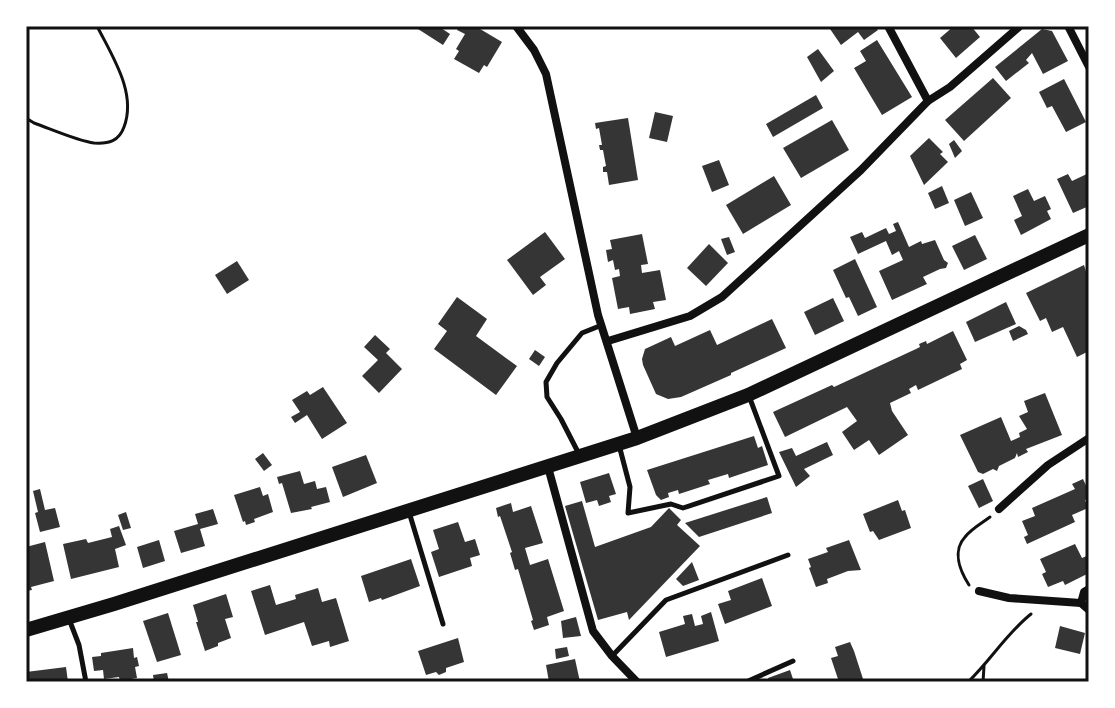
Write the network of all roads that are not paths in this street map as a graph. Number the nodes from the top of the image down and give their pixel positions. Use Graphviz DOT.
graph roads {
  1 [pos="516,26"];
  2 [pos="888,26"];
  3 [pos="1020,26"];
  4 [pos="1068,26"];
  5 [pos="1089,67"];
  6 [pos="928,101"];
  7 [pos="1089,235"];
  8 [pos="602,325"];
  9 [pos="608,341"];
  10 [pos="748,395"];
  11 [pos="637,438"];
  12 [pos="1089,438"];
  13 [pos="619,444"];
  14 [pos="580,457"];
  15 [pos="548,467"];
  16 [pos="999,509"];
  17 [pos="409,511"];
  18 [pos="788,555"];
  19 [pos="1089,589"];
  20 [pos="979,591"];
  21 [pos="1081,603"];
  22 [pos="1089,610"];
  23 [pos="68,619"];
  24 [pos="443,624"];
  25 [pos="26,630"];
  26 [pos="612,656"];
  27 [pos="793,661"];
  28 [pos="86,682"];
  29 [pos="637,682"];
  30 [pos="746,682"];
  1 -- 8 [label="street"];
  2 -- 6 [label="street"];
  3 -- 6 [label="street"];
  4 -- 5 [label="street"];
  6 -- 9 [label="street"];
  7 -- 10 [label="main road"];
  8 -- 9 [label="street"];
  8 -- 14 [label="lane"];
  9 -- 11 [label="street"];
  10 -- 11 [label="main road"];
  10 -- 13 [label="lane"];
  11 -- 13 [label="main road"];
  12 -- 16 [label="street"];
  13 -- 14 [label="main road"];
  14 -- 15 [label="main road"];
  15 -- 17 [label="main road"];
  15 -- 26 [label="street"];
  17 -- 23 [label="main road"];
  17 -- 24 [label="lane"];
  18 -- 26 [label="lane"];
  19 -- 21 [label="street"];
  20 -- 21 [label="street"];
  21 -- 22 [label="street"];
  23 -- 25 [label="main road"];
  23 -- 28 [label="lane"];
  26 -- 29 [label="street"];
  27 -- 30 [label="lane"];
}
